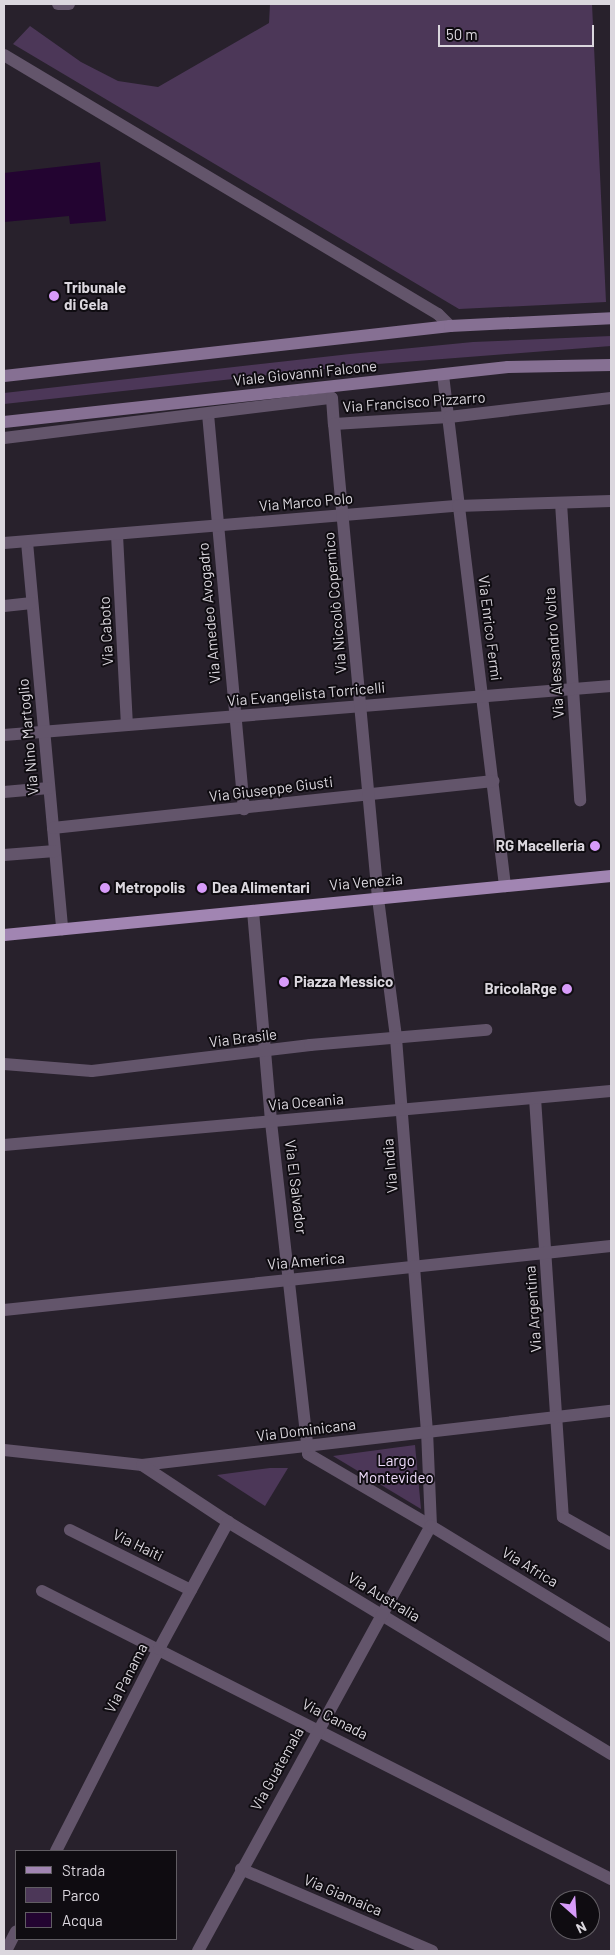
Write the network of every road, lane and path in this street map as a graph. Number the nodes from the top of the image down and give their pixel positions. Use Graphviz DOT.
graph roads {
  1 [pos="58,4"];
  2 [pos="69,4"];
  3 [pos="4,55"];
  4 [pos="611,318"];
  5 [pos="450,326"];
  6 [pos="611,365"];
  7 [pos="443,375"];
  8 [pos="4,376"];
  9 [pos="611,398"];
  10 [pos="208,414"];
  11 [pos="448,417"];
  12 [pos="4,422"];
  13 [pos="334,424"];
  14 [pos="4,438"];
  15 [pos="611,502"];
  16 [pos="561,503"];
  17 [pos="458,506"];
  18 [pos="343,515"];
  19 [pos="217,526"];
  20 [pos="117,535"];
  21 [pos="27,542"];
  22 [pos="4,543"];
  23 [pos="32,603"];
  24 [pos="4,606"];
  25 [pos="611,686"];
  26 [pos="573,689"];
  27 [pos="483,696"];
  28 [pos="360,706"];
  29 [pos="235,716"];
  30 [pos="127,725"];
  31 [pos="44,731"];
  32 [pos="4,735"];
  33 [pos="493,781"];
  34 [pos="49,788"];
  35 [pos="4,792"];
  36 [pos="369,794"];
  37 [pos="580,800"];
  38 [pos="244,809"];
  39 [pos="53,828"];
  40 [pos="55,851"];
  41 [pos="4,855"];
  42 [pos="611,876"];
  43 [pos="505,886"];
  44 [pos="378,898"];
  45 [pos="253,911"];
  46 [pos="62,929"];
  47 [pos="4,935"];
  48 [pos="486,1030"];
  49 [pos="396,1037"];
  50 [pos="266,1052"];
  51 [pos="4,1064"];
  52 [pos="611,1091"];
  53 [pos="535,1098"];
  54 [pos="402,1110"];
  55 [pos="271,1122"];
  56 [pos="4,1145"];
  57 [pos="611,1246"];
  58 [pos="546,1254"];
  59 [pos="414,1268"];
  60 [pos="291,1279"];
  61 [pos="4,1310"];
  62 [pos="611,1410"];
  63 [pos="556,1417"];
  64 [pos="427,1432"];
  65 [pos="306,1446"];
  66 [pos="4,1450"];
  67 [pos="142,1465"];
  68 [pos="228,1522"];
  69 [pos="431,1526"];
  70 [pos="70,1530"];
  71 [pos="611,1544"];
  72 [pos="191,1590"];
  73 [pos="42,1591"];
  74 [pos="381,1614"];
  75 [pos="611,1636"];
  76 [pos="159,1649"];
  77 [pos="318,1728"];
  78 [pos="611,1754"];
  79 [pos="57,1850"];
  80 [pos="241,1869"];
  81 [pos="611,1879"];
  82 [pos="15,1933"];
  83 [pos="6,1951"];
  84 [pos="198,1951"];
  85 [pos="432,1951"];
  1 -- 2 [label="street"];
  3 -- 5 [label="street"];
  4 -- 5 [label="street, Viale Giovanni Falcone"];
  5 -- 8 [label="street, Viale Giovanni Falcone"];
  6 -- 7 [label="street, Viale Giovanni Falcone"];
  7 -- 11 [label="street, Via Enrico Fermi"];
  7 -- 12 [label="street, Viale Giovanni Falcone"];
  9 -- 11 [label="street, Via Francisco Pizzarro"];
  10 -- 13 [label="street, Via Francisco Pizzarro"];
  10 -- 14 [label="street, Via Francisco Pizzarro"];
  10 -- 19 [label="street, Via Amedeo Avogadro"];
  11 -- 13 [label="street, Via Francisco Pizzarro"];
  11 -- 17 [label="street, Via Enrico Fermi"];
  13 -- 18 [label="street, Via Niccolò Copernico"];
  15 -- 16 [label="street, Via Marco Polo"];
  16 -- 17 [label="street, Via Marco Polo"];
  16 -- 26 [label="street, Via Alessandro Volta"];
  17 -- 18 [label="street, Via Marco Polo"];
  17 -- 27 [label="street, Via Enrico Fermi"];
  18 -- 19 [label="street, Via Marco Polo"];
  18 -- 28 [label="street, Via Niccolò Copernico"];
  19 -- 20 [label="street, Via Marco Polo"];
  19 -- 29 [label="street, Via Amedeo Avogadro"];
  20 -- 21 [label="street, Via Marco Polo"];
  20 -- 30 [label="street, Via Caboto"];
  21 -- 22 [label="street, Via Marco Polo"];
  21 -- 23 [label="street, Via Nino Martoglio"];
  23 -- 24 [label="street"];
  23 -- 31 [label="street, Via Nino Martoglio"];
  25 -- 26 [label="street, Via Evangelista Torricelli"];
  26 -- 27 [label="street, Via Evangelista Torricelli"];
  26 -- 37 [label="street, Via Alessandro Volta"];
  27 -- 28 [label="street, Via Evangelista Torricelli"];
  27 -- 33 [label="street, Via Enrico Fermi"];
  28 -- 29 [label="street, Via Evangelista Torricelli"];
  28 -- 36 [label="street, Via Niccolò Copernico"];
  29 -- 30 [label="street, Via Evangelista Torricelli"];
  29 -- 38 [label="street, Via Amedeo Avogadro"];
  30 -- 31 [label="street, Via Evangelista Torricelli"];
  31 -- 32 [label="street, Via Evangelista Torricelli"];
  31 -- 34 [label="street, Via Nino Martoglio"];
  33 -- 36 [label="street, Via Giuseppe Giusti"];
  33 -- 43 [label="street, Via Enrico Fermi"];
  34 -- 35 [label="street"];
  34 -- 39 [label="street, Via Nino Martoglio"];
  36 -- 38 [label="street, Via Giuseppe Giusti"];
  36 -- 44 [label="street, Via Niccolò Copernico"];
  38 -- 39 [label="street, Via Giuseppe Giusti"];
  39 -- 40 [label="street, Via Nino Martoglio"];
  40 -- 41 [label="street"];
  40 -- 46 [label="street, Via Nino Martoglio"];
  42 -- 43 [label="main road, Via Venezia"];
  43 -- 44 [label="main road, Via Venezia"];
  44 -- 45 [label="main road, Via Venezia"];
  44 -- 49 [label="street, Via India"];
  45 -- 46 [label="main road, Via Venezia"];
  45 -- 50 [label="street"];
  46 -- 47 [label="main road, Via Venezia"];
  48 -- 49 [label="street, Via Brasile"];
  49 -- 50 [label="street, Via Brasile"];
  49 -- 54 [label="street, Via India"];
  50 -- 51 [label="street, Via Brasile"];
  50 -- 55 [label="street, Via El Salvador"];
  52 -- 53 [label="street, Via Oceania"];
  53 -- 54 [label="street, Via Oceania"];
  53 -- 58 [label="street, Via Argentina"];
  54 -- 55 [label="street, Via Oceania"];
  54 -- 59 [label="street, Via India"];
  55 -- 56 [label="street, Via Oceania"];
  55 -- 60 [label="street, Via El Salvador"];
  57 -- 58 [label="street, Via America"];
  58 -- 59 [label="street, Via America"];
  58 -- 63 [label="street, Via Argentina"];
  59 -- 60 [label="street, Via America"];
  59 -- 64 [label="street, Via India"];
  60 -- 61 [label="street, Via America"];
  60 -- 65 [label="street, Via El Salvador"];
  62 -- 63 [label="street, Via Dominicana"];
  63 -- 64 [label="street, Via Dominicana"];
  63 -- 71 [label="street, Via Argentina"];
  64 -- 65 [label="street, Via Dominicana"];
  64 -- 69 [label="street"];
  65 -- 67 [label="street, Via Dominicana"];
  65 -- 69 [label="street"];
  66 -- 67 [label="street, Via Dominicana"];
  67 -- 68 [label="street, Via Australia"];
  68 -- 72 [label="street, Via Panama"];
  68 -- 74 [label="street, Via Australia"];
  69 -- 74 [label="street, Via Guatemala"];
  69 -- 75 [label="street, Via Africa"];
  70 -- 72 [label="street, Via Haiti"];
  72 -- 76 [label="street, Via Panama"];
  73 -- 76 [label="street, Via Canada"];
  74 -- 77 [label="street, Via Guatemala"];
  74 -- 78 [label="street, Via Australia"];
  76 -- 77 [label="street, Via Canada"];
  76 -- 79 [label="street, Via Panama"];
  77 -- 80 [label="street, Via Guatemala"];
  77 -- 81 [label="street, Via Canada"];
  80 -- 84 [label="street, Via Guatemala"];
  80 -- 85 [label="street, Via Giamaica"];
  82 -- 83 [label="street"];
}
